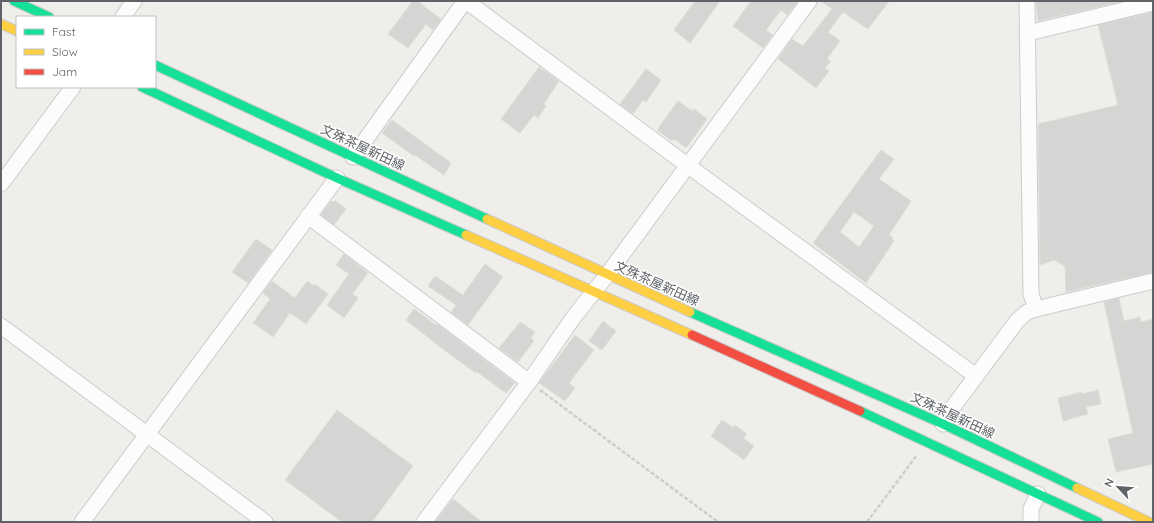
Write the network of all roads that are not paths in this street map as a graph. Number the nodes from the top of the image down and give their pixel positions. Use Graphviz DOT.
graph roads {
  1 [pos="14,1"];
  2 [pos="134,1"];
  3 [pos="466,1"];
  4 [pos="809,1"];
  5 [pos="1027,1"];
  6 [pos="1153,3"];
  7 [pos="48,16"];
  8 [pos="124,16"];
  9 [pos="1,24"];
  10 [pos="16,31"];
  11 [pos="1028,33"];
  12 [pos="156,65"];
  13 [pos="72,88"];
  14 [pos="144,88"];
  15 [pos="353,157"];
  16 [pos="687,165"];
  17 [pos="337,178"];
  18 [pos="1,184"];
  19 [pos="308,216"];
  20 [pos="607,275"];
  21 [pos="1153,281"];
  22 [pos="595,291"];
  23 [pos="1026,314"];
  24 [pos="1,326"];
  25 [pos="976,376"];
  26 [pos="529,382"];
  27 [pos="943,424"];
  28 [pos="146,434"];
  29 [pos="1038,494"];
  30 [pos="82,522"];
  31 [pos="265,522"];
  32 [pos="424,522"];
  33 [pos="1031,522"];
  34 [pos="1098,522"];
  35 [pos="1149,522"];
  1 -- 7 [label="main road"];
  2 -- 8 [label="street"];
  3 -- 15 [label="street"];
  3 -- 16 [label="street"];
  4 -- 16 [label="street"];
  5 -- 11 [label="street"];
  6 -- 11 [label="street"];
  9 -- 10 [label="main road"];
  11 -- 23 [label="street"];
  12 -- 15 [label="main road, 文殊茶屋新田線"];
  13 -- 18 [label="street"];
  14 -- 17 [label="main road"];
  15 -- 20 [label="main road, 文殊茶屋新田線"];
  16 -- 20 [label="street"];
  16 -- 25 [label="street"];
  17 -- 19 [label="street"];
  17 -- 22 [label="main road"];
  19 -- 26 [label="street"];
  19 -- 28 [label="street"];
  20 -- 22 [label="street"];
  20 -- 27 [label="main road, 文殊茶屋新田線"];
  21 -- 23 [label="street"];
  22 -- 26 [label="street"];
  22 -- 29 [label="main road"];
  23 -- 25 [label="street"];
  24 -- 28 [label="street"];
  25 -- 27 [label="street"];
  26 -- 32 [label="street"];
  27 -- 35 [label="main road, 文殊茶屋新田線"];
  28 -- 30 [label="street"];
  28 -- 31 [label="street"];
  29 -- 33 [label="street"];
  29 -- 34 [label="main road"];
}
